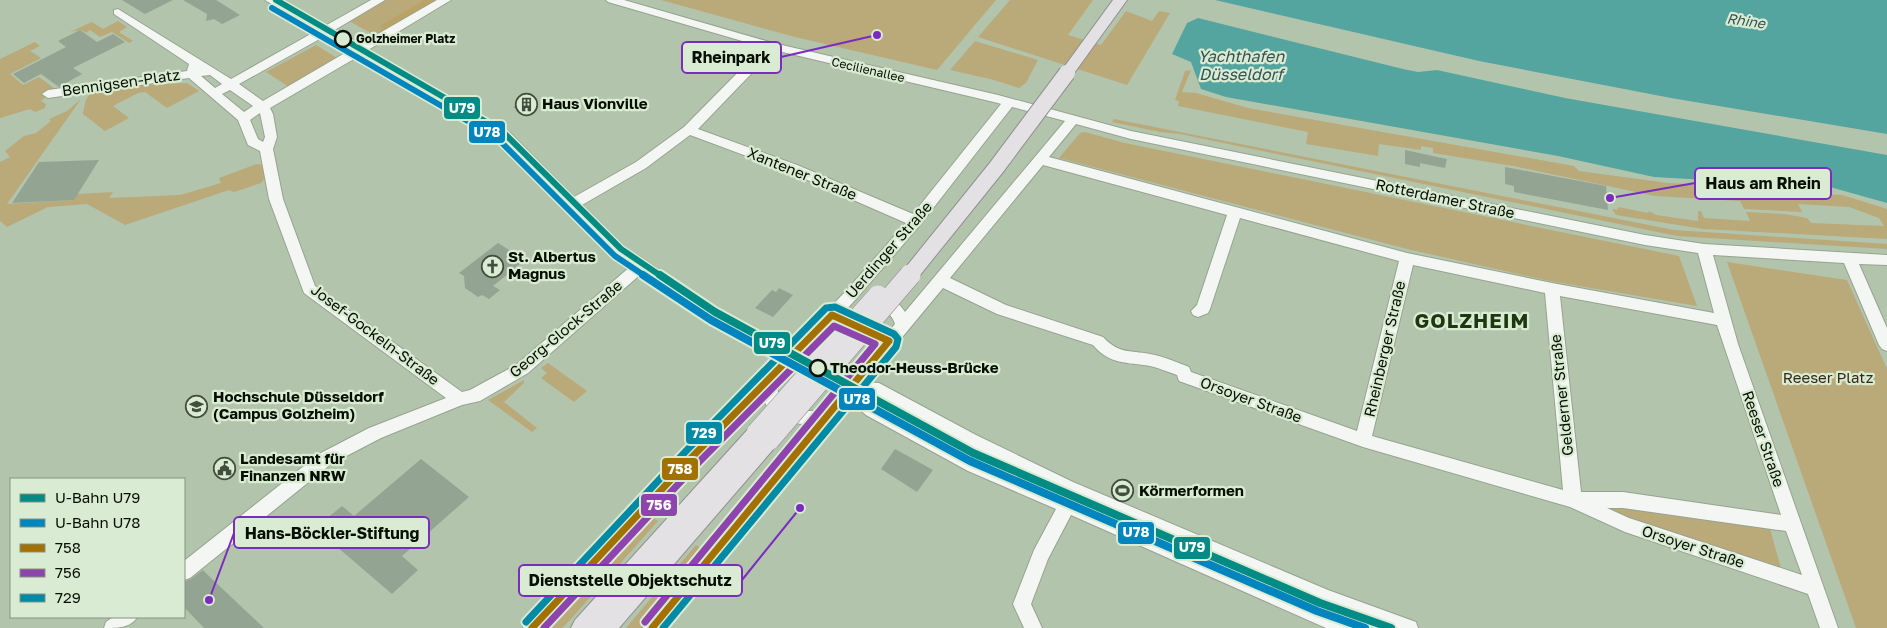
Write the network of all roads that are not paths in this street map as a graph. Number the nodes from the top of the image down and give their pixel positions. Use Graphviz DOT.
graph roads {
  1 [pos="271,0"];
  2 [pos="379,0"];
  3 [pos="445,0"];
  4 [pos="612,0"];
  5 [pos="1107,0"];
  6 [pos="1120,0"];
  7 [pos="118,12"];
  8 [pos="324,31"];
  9 [pos="771,46"];
  10 [pos="358,50"];
  11 [pos="194,68"];
  12 [pos="1062,71"];
  13 [pos="231,85"];
  14 [pos="216,93"];
  15 [pos="48,94"];
  16 [pos="1010,102"];
  17 [pos="263,107"];
  18 [pos="243,118"];
  19 [pos="1073,120"];
  20 [pos="689,130"];
  21 [pos="266,149"];
  22 [pos="1042,160"];
  23 [pos="572,204"];
  24 [pos="1235,212"];
  25 [pos="915,221"];
  26 [pos="1704,249"];
  27 [pos="1407,258"];
  28 [pos="1848,258"];
  29 [pos="1887,260"];
  30 [pos="640,266"];
  31 [pos="940,280"];
  32 [pos="1552,289"];
  33 [pos="851,295"];
  34 [pos="1198,312"];
  35 [pos="1725,321"];
  36 [pos="903,324"];
  37 [pos="1887,345"];
  38 [pos="791,358"];
  39 [pos="769,377"];
  40 [pos="849,390"];
  41 [pos="460,399"];
  42 [pos="829,416"];
  43 [pos="763,437"];
  44 [pos="1363,440"];
  45 [pos="1573,500"];
  46 [pos="1067,506"];
  47 [pos="1792,524"];
  48 [pos="185,571"];
  49 [pos="1815,588"];
  50 [pos="127,618"];
  51 [pos="1314,621"];
  52 [pos="113,628"];
  53 [pos="532,628"];
  54 [pos="583,628"];
  55 [pos="604,628"];
  56 [pos="652,628"];
  57 [pos="1033,628"];
  58 [pos="1346,628"];
  59 [pos="1409,628"];
  60 [pos="1829,628"];
  1 -- 8 [label="street"];
  2 -- 8 [label="street"];
  3 -- 10 [label="street"];
  4 -- 9 [label="street, Cecilienallee"];
  5 -- 12 [label="main road"];
  6 -- 12 [label="main road"];
  7 -- 11 [label="street"];
  8 -- 10 [label="street"];
  8 -- 13 [label="street"];
  9 -- 16 [label="street, Cecilienallee"];
  9 -- 20 [label="street"];
  10 -- 17 [label="street"];
  10 -- 23 [label="street"];
  11 -- 13 [label="street, Bennigsen-Platz"];
  11 -- 14 [label="street"];
  11 -- 15 [label="street, Bennigsen-Platz"];
  12 -- 43 [label="main road, bridge"];
  13 -- 14 [label="street"];
  13 -- 17 [label="street"];
  14 -- 18 [label="street"];
  16 -- 19 [label="street, Rotterdamer Straße"];
  16 -- 25 [label="street, Uerdinger Straße"];
  17 -- 18 [label="street"];
  17 -- 21 [label="street, Josef-Gockeln-Straße"];
  18 -- 21 [label="street"];
  19 -- 22 [label="street"];
  19 -- 26 [label="street, Rotterdamer Straße"];
  20 -- 23 [label="street"];
  20 -- 25 [label="street, Xantener Straße"];
  21 -- 41 [label="street, Josef-Gockeln-Straße"];
  22 -- 24 [label="street"];
  22 -- 31 [label="street"];
  23 -- 30 [label="street"];
  24 -- 27 [label="street"];
  24 -- 34 [label="street"];
  25 -- 33 [label="street, Uerdinger Straße"];
  26 -- 28 [label="street, Rotterdamer Straße"];
  26 -- 35 [label="street, Reeser Straße"];
  27 -- 32 [label="street"];
  27 -- 44 [label="street, Rheinberger Straße"];
  28 -- 29 [label="street, Rotterdamer Straße"];
  28 -- 37 [label="street"];
  30 -- 38 [label="street"];
  30 -- 41 [label="street, Georg-Glock-Straße"];
  31 -- 36 [label="street"];
  31 -- 44 [label="street, Orsoyer Straße"];
  32 -- 35 [label="street"];
  32 -- 45 [label="street, Gelderner Straße"];
  33 -- 36 [label="street"];
  33 -- 38 [label="street, Uerdinger Straße"];
  35 -- 47 [label="street, Reeser Straße"];
  36 -- 40 [label="street"];
  38 -- 39 [label="street, Uerdinger Straße"];
  38 -- 40 [label="street"];
  39 -- 42 [label="street"];
  39 -- 53 [label="street, Uerdinger Straße"];
  40 -- 42 [label="street"];
  40 -- 46 [label="street"];
  40 -- 59 [label="street"];
  41 -- 48 [label="street, Georg-Glock-Straße"];
  42 -- 56 [label="street"];
  43 -- 54 [label="main road"];
  43 -- 55 [label="main road"];
  44 -- 45 [label="street, Orsoyer Straße"];
  45 -- 47 [label="street, Orsoyer Straße"];
  45 -- 49 [label="street, Orsoyer Straße"];
  46 -- 51 [label="street"];
  46 -- 57 [label="street"];
  47 -- 49 [label="street, Reeser Straße"];
  49 -- 60 [label="street, Reeser Straße"];
  50 -- 52 [label="street"];
  51 -- 58 [label="street"];
}
